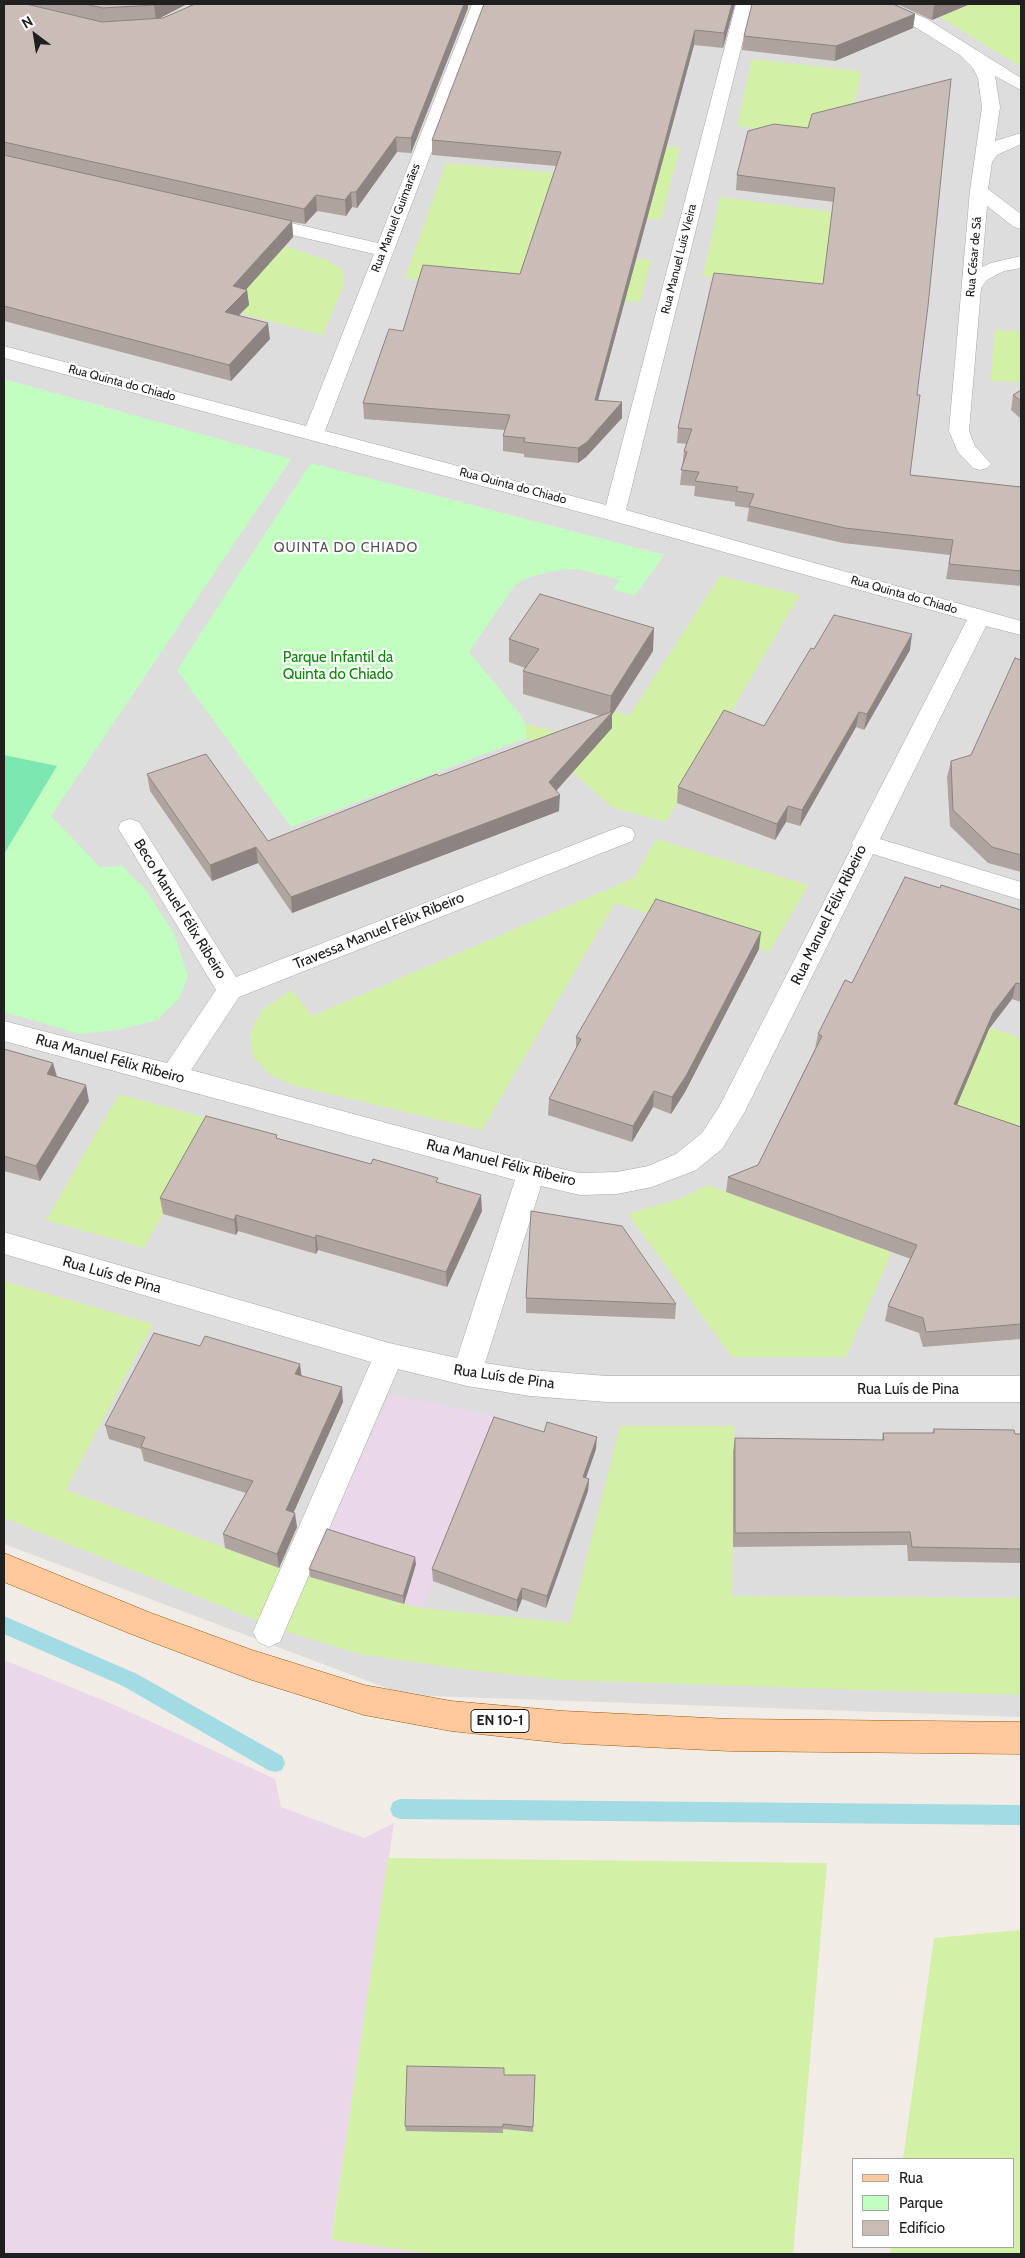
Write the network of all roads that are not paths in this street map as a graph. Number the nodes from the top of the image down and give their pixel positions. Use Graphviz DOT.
graph roads {
  1 [pos="480,4"];
  2 [pos="744,4"];
  3 [pos="880,4"];
  4 [pos="967,52"];
  5 [pos="1021,85"];
  6 [pos="1021,138"];
  7 [pos="983,162"];
  8 [pos="979,191"];
  9 [pos="237,217"];
  10 [pos="1021,223"];
  11 [pos="383,250"];
  12 [pos="1021,262"];
  13 [pos="972,288"];
  14 [pos="4,352"];
  15 [pos="314,433"];
  16 [pos="980,464"];
  17 [pos="614,514"];
  18 [pos="980,616"];
  19 [pos="1021,628"];
  20 [pos="130,828"];
  21 [pos="624,835"];
  22 [pos="864,843"];
  23 [pos="1021,891"];
  24 [pos="230,990"];
  25 [pos="4,1031"];
  26 [pos="173,1075"];
  27 [pos="531,1173"];
  28 [pos="4,1244"];
  29 [pos="389,1355"];
  30 [pos="467,1374"];
  31 [pos="1021,1389"];
  32 [pos="4,1567"];
  33 [pos="269,1632"];
  34 [pos="1021,1738"];
  1 -- 11 [label="street, Rua Manuel Guimarães"];
  2 -- 17 [label="street, Rua Manuel Luís Vieira"];
  3 -- 4 [label="street"];
  4 -- 5 [label="street"];
  4 -- 7 [label="street, Rua César de Sá"];
  6 -- 7 [label="street"];
  7 -- 8 [label="street, Rua César de Sá"];
  8 -- 10 [label="street"];
  8 -- 13 [label="street, Rua César de Sá"];
  9 -- 11 [label="street"];
  11 -- 15 [label="street, Rua Manuel Guimarães"];
  12 -- 13 [label="street"];
  13 -- 16 [label="street, Rua César de Sá"];
  14 -- 15 [label="street, Rua Quinta do Chiado"];
  15 -- 17 [label="street, Rua Quinta do Chiado"];
  17 -- 18 [label="street, Rua Quinta do Chiado"];
  18 -- 19 [label="street, Rua Quinta do Chiado"];
  18 -- 22 [label="street, Rua Manuel Félix Ribeiro"];
  20 -- 24 [label="street, Beco Manuel Félix Ribeiro"];
  21 -- 24 [label="street, Travessa Manuel Félix Ribeiro"];
  22 -- 23 [label="street"];
  22 -- 27 [label="street, Rua Manuel Félix Ribeiro"];
  24 -- 26 [label="street"];
  25 -- 26 [label="street, Rua Manuel Félix Ribeiro"];
  26 -- 27 [label="street, Rua Manuel Félix Ribeiro"];
  27 -- 30 [label="street"];
  28 -- 29 [label="street, Rua Luís de Pina"];
  29 -- 30 [label="street, Rua Luís de Pina"];
  29 -- 33 [label="street"];
  30 -- 31 [label="street, Rua Luís de Pina"];
  32 -- 34 [label="main road, EN 10-1"];
}
